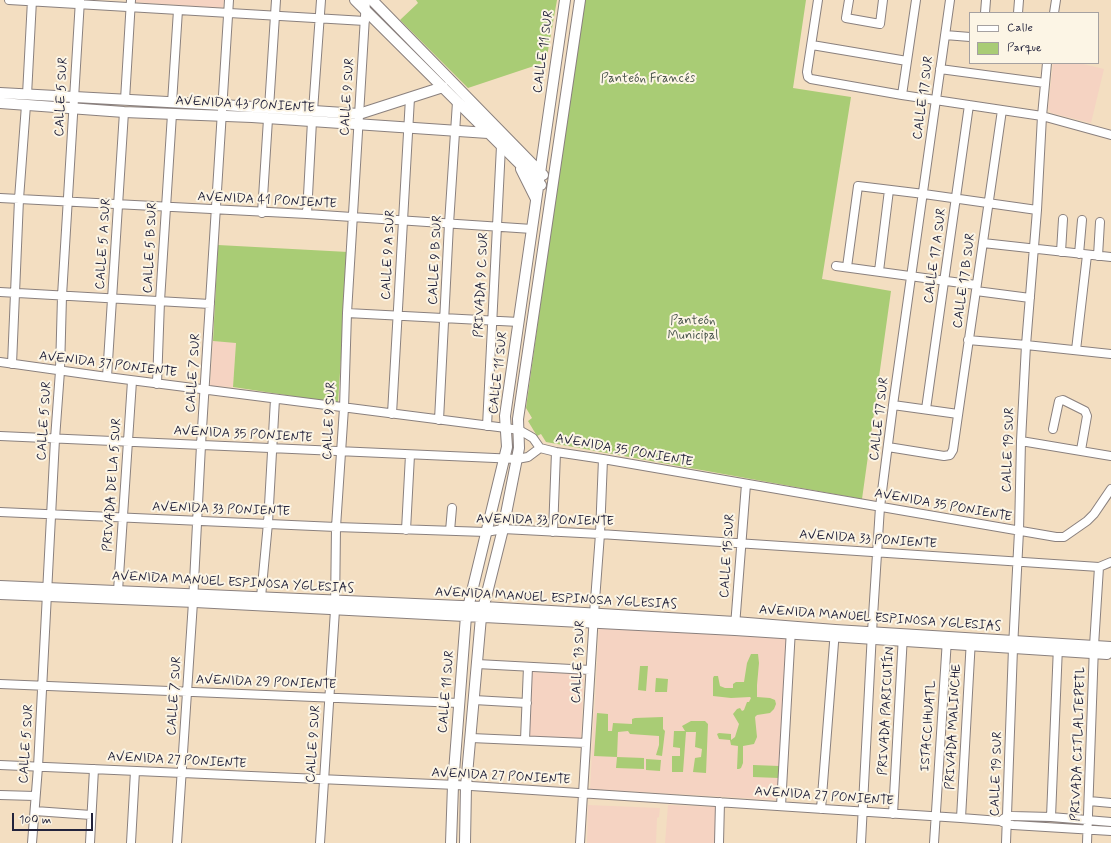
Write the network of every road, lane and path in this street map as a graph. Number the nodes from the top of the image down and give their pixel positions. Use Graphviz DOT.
graph roads {
  1 [pos="9,0"];
  2 [pos="229,0"];
  3 [pos="276,0"];
  4 [pos="321,0"];
  5 [pos="355,0"];
  6 [pos="372,0"];
  7 [pos="565,0"];
  8 [pos="580,0"];
  9 [pos="818,0"];
  10 [pos="849,0"];
  11 [pos="883,0"];
  12 [pos="916,0"];
  13 [pos="950,0"];
  14 [pos="986,0"];
  15 [pos="1019,0"];
  16 [pos="1056,0"];
  17 [pos="32,1"];
  18 [pos="80,2"];
  19 [pos="130,4"];
  20 [pos="366,5"];
  21 [pos="178,10"];
  22 [pos="985,12"];
  23 [pos="1018,12"];
  24 [pos="1054,12"];
  25 [pos="228,13"];
  26 [pos="275,15"];
  27 [pos="319,18"];
  28 [pos="365,21"];
  29 [pos="945,35"];
  30 [pos="969,37"];
  31 [pos="812,45"];
  32 [pos="906,61"];
  33 [pos="1047,64"];
  34 [pos="940,69"];
  35 [pos="1044,83"];
  36 [pos="443,87"];
  37 [pos="0,94"];
  38 [pos="902,95"];
  39 [pos="410,98"];
  40 [pos="26,100"];
  41 [pos="125,100"];
  42 [pos="935,100"];
  43 [pos="458,102"];
  44 [pos="0,103"];
  45 [pos="74,103"];
  46 [pos="172,103"];
  47 [pos="223,105"];
  48 [pos="969,105"];
  49 [pos="1002,110"];
  50 [pos="124,112"];
  51 [pos="172,114"];
  52 [pos="268,114"];
  53 [pos="359,114"];
  54 [pos="222,116"];
  55 [pos="312,116"];
  56 [pos="1042,116"];
  57 [pos="358,124"];
  58 [pos="408,128"];
  59 [pos="456,131"];
  60 [pos="488,133"];
  61 [pos="1111,135"];
  62 [pos="501,146"];
  63 [pos="518,162"];
  64 [pos="540,172"];
  65 [pos="538,182"];
  66 [pos="552,190"];
  67 [pos="889,190"];
  68 [pos="924,194"];
  69 [pos="0,198"];
  70 [pos="957,198"];
  71 [pos="19,199"];
  72 [pos="536,199"];
  73 [pos="68,202"];
  74 [pos="988,203"];
  75 [pos="118,205"];
  76 [pos="166,207"];
  77 [pos="216,210"];
  78 [pos="1037,210"];
  79 [pos="262,213"];
  80 [pos="307,214"];
  81 [pos="353,218"];
  82 [pos="1063,219"];
  83 [pos="1082,220"];
  84 [pos="403,221"];
  85 [pos="1100,222"];
  86 [pos="449,224"];
  87 [pos="497,227"];
  88 [pos="532,229"];
  89 [pos="983,243"];
  90 [pos="1034,249"];
  91 [pos="1061,252"];
  92 [pos="1083,254"];
  93 [pos="1098,256"];
  94 [pos="1111,257"];
  95 [pos="836,266"];
  96 [pos="847,267"];
  97 [pos="879,271"];
  98 [pos="912,276"];
  99 [pos="945,280"];
  100 [pos="976,288"];
  101 [pos="0,292"];
  102 [pos="15,293"];
  103 [pos="62,296"];
  104 [pos="112,298"];
  105 [pos="1030,298"];
  106 [pos="160,301"];
  107 [pos="210,304"];
  108 [pos="347,313"];
  109 [pos="398,315"];
  110 [pos="445,318"];
  111 [pos="492,320"];
  112 [pos="518,322"];
  113 [pos="968,340"];
  114 [pos="1026,345"];
  115 [pos="1076,350"];
  116 [pos="1111,354"];
  117 [pos="0,362"];
  118 [pos="12,364"];
  119 [pos="60,371"];
  120 [pos="107,377"];
  121 [pos="132,381"];
  122 [pos="157,384"];
  123 [pos="205,390"];
  124 [pos="275,399"];
  125 [pos="893,405"];
  126 [pos="344,408"];
  127 [pos="926,409"];
  128 [pos="392,414"];
  129 [pos="958,414"];
  130 [pos="439,420"];
  131 [pos="487,426"];
  132 [pos="506,428"];
  133 [pos="1053,429"];
  134 [pos="519,430"];
  135 [pos="0,436"];
  136 [pos="55,439"];
  137 [pos="1021,441"];
  138 [pos="127,442"];
  139 [pos="201,445"];
  140 [pos="888,447"];
  141 [pos="272,448"];
  142 [pos="540,448"];
  143 [pos="1081,450"];
  144 [pos="341,452"];
  145 [pos="556,452"];
  146 [pos="410,455"];
  147 [pos="1111,456"];
  148 [pos="500,458"];
  149 [pos="517,459"];
  150 [pos="603,459"];
  151 [pos="746,484"];
  152 [pos="1111,489"];
  153 [pos="1108,499"];
  154 [pos="880,507"];
  155 [pos="452,508"];
  156 [pos="0,512"];
  157 [pos="51,514"];
  158 [pos="122,518"];
  159 [pos="197,521"];
  160 [pos="268,523"];
  161 [pos="336,527"];
  162 [pos="503,529"];
  163 [pos="406,530"];
  164 [pos="450,531"];
  165 [pos="1019,531"];
  166 [pos="486,532"];
  167 [pos="553,532"];
  168 [pos="600,534"];
  169 [pos="741,543"];
  170 [pos="877,553"];
  171 [pos="1017,561"];
  172 [pos="1111,562"];
  173 [pos="1099,567"];
  174 [pos="0,586"];
  175 [pos="118,591"];
  176 [pos="47,592"];
  177 [pos="0,594"];
  178 [pos="261,597"];
  179 [pos="193,598"];
  180 [pos="335,605"];
  181 [pos="467,611"];
  182 [pos="482,612"];
  183 [pos="593,619"];
  184 [pos="735,626"];
  185 [pos="791,630"];
  186 [pos="835,634"];
  187 [pos="872,636"];
  188 [pos="903,638"];
  189 [pos="947,640"];
  190 [pos="971,642"];
  191 [pos="1013,645"];
  192 [pos="1058,647"];
  193 [pos="1111,647"];
  194 [pos="1094,650"];
  195 [pos="1111,654"];
  196 [pos="477,664"];
  197 [pos="528,666"];
  198 [pos="590,670"];
  199 [pos="0,684"];
  200 [pos="42,686"];
  201 [pos="187,692"];
  202 [pos="329,698"];
  203 [pos="474,700"];
  204 [pos="459,703"];
  205 [pos="527,703"];
  206 [pos="470,738"];
  207 [pos="525,740"];
  208 [pos="586,743"];
  209 [pos="0,765"];
  210 [pos="38,767"];
  211 [pos="94,769"];
  212 [pos="135,771"];
  213 [pos="181,773"];
  214 [pos="324,780"];
  215 [pos="453,785"];
  216 [pos="466,786"];
  217 [pos="583,794"];
  218 [pos="0,795"];
  219 [pos="35,796"];
  220 [pos="1089,801"];
  221 [pos="720,802"];
  222 [pos="1111,803"];
  223 [pos="781,806"];
  224 [pos="821,809"];
  225 [pos="35,811"];
  226 [pos="862,812"];
  227 [pos="893,814"];
  228 [pos="91,815"];
  229 [pos="935,816"];
  230 [pos="1051,817"];
  231 [pos="961,818"];
  232 [pos="1005,820"];
  233 [pos="1088,820"];
  234 [pos="1111,822"];
  235 [pos="1088,829"];
  236 [pos="1111,831"];
  237 [pos="32,843"];
  238 [pos="90,843"];
  239 [pos="131,843"];
  240 [pos="177,843"];
  241 [pos="320,843"];
  242 [pos="451,843"];
  243 [pos="464,843"];
  244 [pos="580,843"];
  245 [pos="718,843"];
  246 [pos="861,843"];
  247 [pos="934,843"];
  248 [pos="1006,843"];
  249 [pos="1087,843"];
  1 -- 17 [label="street"];
  2 -- 25 [label="street, CALLE 7 SUR"];
  3 -- 26 [label="street"];
  4 -- 27 [label="street"];
  5 -- 20 [label="main road"];
  6 -- 64 [label="main road"];
  7 -- 64 [label="main road, CALLE 11 SUR"];
  8 -- 66 [label="main road, CALLE 11 SUR"];
  9 -- 31 [label="street"];
  10 -- 11 [label="street"];
  12 -- 32 [label="street"];
  13 -- 29 [label="street, CALLE 17 SUR"];
  14 -- 22 [label="street"];
  15 -- 23 [label="street"];
  16 -- 24 [label="street"];
  17 -- 18 [label="street"];
  17 -- 40 [label="street"];
  18 -- 19 [label="street"];
  18 -- 45 [label="street, CALLE 5 SUR"];
  19 -- 21 [label="street"];
  19 -- 41 [label="street"];
  20 -- 28 [label="street, CALLE 9 SUR"];
  20 -- 36 [label="main road"];
  21 -- 25 [label="street"];
  21 -- 46 [label="street"];
  25 -- 26 [label="street"];
  25 -- 47 [label="street, CALLE 7 SUR"];
  26 -- 27 [label="street"];
  26 -- 52 [label="street"];
  27 -- 28 [label="street"];
  27 -- 55 [label="street"];
  28 -- 53 [label="street, CALLE 9 SUR"];
  29 -- 30 [label="street"];
  29 -- 34 [label="street, CALLE 17 SUR"];
  31 -- 32 [label="street"];
  31 -- 38 [label="street"];
  32 -- 38 [label="street"];
  33 -- 35 [label="street, CALLE 19 SUR"];
  34 -- 35 [label="street"];
  34 -- 42 [label="street, CALLE 17 SUR"];
  35 -- 56 [label="street, CALLE 19 SUR"];
  36 -- 39 [label="main road, AVENIDA 43 PONIENTE"];
  36 -- 43 [label="main road"];
  37 -- 40 [label="main road, AVENIDA 43 PONIENTE"];
  38 -- 42 [label="street"];
  39 -- 53 [label="main road, AVENIDA 43 PONIENTE"];
  39 -- 58 [label="street, CALLE 9 A SUR"];
  40 -- 44 [label="main road, AVENIDA 43 PONIENTE"];
  40 -- 45 [label="main road, AVENIDA 43 PONIENTE"];
  40 -- 71 [label="street"];
  41 -- 45 [label="main road, AVENIDA 43 PONIENTE"];
  41 -- 46 [label="main road, AVENIDA 43 PONIENTE"];
  42 -- 48 [label="street"];
  42 -- 68 [label="street, CALLE 17 SUR"];
  43 -- 59 [label="street, CALLE 9 B SUR"];
  43 -- 60 [label="main road"];
  45 -- 50 [label="main road, AVENIDA 43 PONIENTE"];
  45 -- 73 [label="street, CALLE 5 SUR"];
  46 -- 47 [label="main road, AVENIDA 43 PONIENTE"];
  47 -- 52 [label="main road, AVENIDA 43 PONIENTE"];
  47 -- 54 [label="street, CALLE 7 SUR"];
  48 -- 49 [label="street"];
  48 -- 70 [label="street, CALLE 17 A SUR"];
  49 -- 56 [label="street"];
  49 -- 74 [label="street, CALLE 17 B SUR"];
  50 -- 51 [label="main road, AVENIDA 43 PONIENTE"];
  50 -- 75 [label="street, CALLE 5 A SUR"];
  51 -- 54 [label="main road, AVENIDA 43 PONIENTE"];
  51 -- 76 [label="street, CALLE 5 B SUR"];
  52 -- 54 [label="main road, AVENIDA 43 PONIENTE"];
  52 -- 55 [label="main road, AVENIDA 43 PONIENTE"];
  52 -- 79 [label="street"];
  53 -- 55 [label="main road, AVENIDA 43 PONIENTE"];
  53 -- 57 [label="street, CALLE 9 SUR"];
  54 -- 77 [label="street, CALLE 7 SUR"];
  55 -- 57 [label="main road, AVENIDA 43 PONIENTE"];
  55 -- 80 [label="street"];
  56 -- 61 [label="street"];
  56 -- 78 [label="street, CALLE 19 SUR"];
  57 -- 58 [label="main road, AVENIDA 43 PONIENTE"];
  57 -- 81 [label="street, CALLE 9 SUR"];
  58 -- 59 [label="main road, AVENIDA 43 PONIENTE"];
  58 -- 84 [label="street, CALLE 9 A SUR"];
  59 -- 60 [label="main road, AVENIDA 43 PONIENTE"];
  59 -- 86 [label="street, CALLE 9 B SUR"];
  60 -- 62 [label="main road"];
  62 -- 63 [label="main road"];
  62 -- 87 [label="street, PRIVADA 9 C SUR"];
  63 -- 65 [label="main road"];
  63 -- 72 [label="main road"];
  64 -- 65 [label="main road, CALLE 11 SUR"];
  64 -- 66 [label="main road"];
  65 -- 66 [label="main road"];
  65 -- 72 [label="main road, CALLE 11 SUR"];
  66 -- 134 [label="main road, CALLE 11 SUR"];
  67 -- 68 [label="street"];
  67 -- 96 [label="street"];
  67 -- 97 [label="street"];
  68 -- 70 [label="street"];
  68 -- 98 [label="street, CALLE 17 SUR"];
  69 -- 71 [label="street, AVENIDA 41 PONIENTE"];
  70 -- 74 [label="street"];
  70 -- 99 [label="street, CALLE 17 A SUR"];
  71 -- 73 [label="street, AVENIDA 41 PONIENTE"];
  71 -- 102 [label="street"];
  72 -- 88 [label="main road, CALLE 11 SUR"];
  73 -- 75 [label="street, AVENIDA 41 PONIENTE"];
  73 -- 103 [label="street, CALLE 5 SUR"];
  74 -- 78 [label="street"];
  74 -- 89 [label="street, CALLE 17 B SUR"];
  75 -- 76 [label="street, AVENIDA 41 PONIENTE"];
  75 -- 104 [label="street, CALLE 5 A SUR"];
  76 -- 77 [label="street, AVENIDA 41 PONIENTE"];
  76 -- 106 [label="street, CALLE 5 B SUR"];
  77 -- 79 [label="street, AVENIDA 41 PONIENTE"];
  77 -- 107 [label="street, CALLE 7 SUR"];
  78 -- 90 [label="street, CALLE 19 SUR"];
  79 -- 80 [label="street, AVENIDA 41 PONIENTE"];
  80 -- 81 [label="street, AVENIDA 41 PONIENTE"];
  81 -- 84 [label="street, AVENIDA 41 PONIENTE"];
  81 -- 108 [label="street, CALLE 9 SUR"];
  82 -- 91 [label="street"];
  83 -- 92 [label="street"];
  84 -- 86 [label="street, AVENIDA 41 PONIENTE"];
  84 -- 109 [label="street, CALLE 9 A SUR"];
  85 -- 93 [label="street"];
  86 -- 87 [label="street, AVENIDA 41 PONIENTE"];
  86 -- 110 [label="street, CALLE 9 B SUR"];
  87 -- 88 [label="street, AVENIDA 41 PONIENTE"];
  87 -- 111 [label="street, PRIVADA 9 C SUR"];
  88 -- 112 [label="main road, CALLE 11 SUR"];
  89 -- 90 [label="street"];
  89 -- 100 [label="street, CALLE 17 B SUR"];
  90 -- 91 [label="street"];
  90 -- 105 [label="street, CALLE 19 SUR"];
  91 -- 92 [label="street"];
  92 -- 93 [label="street"];
  92 -- 115 [label="street"];
  93 -- 94 [label="street"];
  95 -- 96 [label="street"];
  96 -- 97 [label="street"];
  97 -- 98 [label="street"];
  98 -- 99 [label="street"];
  98 -- 125 [label="street, CALLE 17 SUR"];
  99 -- 100 [label="street"];
  99 -- 127 [label="street, CALLE 17 A SUR"];
  100 -- 105 [label="street"];
  100 -- 113 [label="street, CALLE 17 B SUR"];
  101 -- 102 [label="street"];
  102 -- 103 [label="street"];
  102 -- 118 [label="street"];
  103 -- 104 [label="street"];
  103 -- 119 [label="street, CALLE 5 SUR"];
  104 -- 106 [label="street"];
  104 -- 120 [label="street, CALLE 5 A SUR"];
  105 -- 114 [label="street, CALLE 19 SUR"];
  106 -- 107 [label="street"];
  106 -- 122 [label="street, CALLE 5 B SUR"];
  107 -- 123 [label="street, CALLE 7 SUR"];
  108 -- 109 [label="street"];
  108 -- 126 [label="street, CALLE 9 SUR"];
  109 -- 110 [label="street"];
  109 -- 128 [label="street, CALLE 9 A SUR"];
  110 -- 111 [label="street"];
  110 -- 130 [label="street, CALLE 9 B SUR"];
  111 -- 112 [label="street"];
  111 -- 131 [label="street, PRIVADA 9 C SUR"];
  112 -- 132 [label="main road, CALLE 11 SUR"];
  113 -- 114 [label="street"];
  113 -- 129 [label="street, CALLE 17 B SUR"];
  114 -- 115 [label="street"];
  114 -- 137 [label="street, CALLE 19 SUR"];
  115 -- 116 [label="street"];
  117 -- 118 [label="street, AVENIDA 37 PONIENTE"];
  118 -- 119 [label="street, AVENIDA 37 PONIENTE"];
  119 -- 120 [label="street, AVENIDA 37 PONIENTE"];
  119 -- 136 [label="street, CALLE 5 SUR"];
  120 -- 121 [label="street, AVENIDA 37 PONIENTE"];
  121 -- 122 [label="street, AVENIDA 37 PONIENTE"];
  121 -- 138 [label="street, PRIVADA DE LA 5 SUR"];
  122 -- 123 [label="street, AVENIDA 37 PONIENTE"];
  123 -- 124 [label="street, AVENIDA 37 PONIENTE"];
  123 -- 139 [label="street, CALLE 7 SUR"];
  124 -- 126 [label="street, AVENIDA 37 PONIENTE"];
  124 -- 141 [label="street"];
  125 -- 127 [label="street"];
  125 -- 140 [label="street, CALLE 17 SUR"];
  126 -- 128 [label="street, AVENIDA 37 PONIENTE"];
  126 -- 144 [label="street, CALLE 9 SUR"];
  127 -- 129 [label="street"];
  128 -- 130 [label="street, AVENIDA 37 PONIENTE"];
  129 -- 140 [label="street, CALLE 17 B SUR"];
  130 -- 131 [label="street, AVENIDA 37 PONIENTE"];
  131 -- 132 [label="street, AVENIDA 37 PONIENTE"];
  132 -- 134 [label="street, AVENIDA 37 PONIENTE"];
  132 -- 148 [label="main road, CALLE 11 SUR"];
  133 -- 143 [label="street"];
  134 -- 142 [label="street, AVENIDA 37 PONIENTE"];
  134 -- 149 [label="main road, CALLE 11 SUR"];
  135 -- 136 [label="street, AVENIDA 35 PONIENTE"];
  136 -- 138 [label="street, AVENIDA 35 PONIENTE"];
  136 -- 157 [label="street, CALLE 5 SUR"];
  137 -- 143 [label="street"];
  137 -- 165 [label="street, CALLE 19 SUR"];
  138 -- 139 [label="street, AVENIDA 35 PONIENTE"];
  138 -- 158 [label="street, PRIVADA DE LA 5 SUR"];
  139 -- 141 [label="street, AVENIDA 35 PONIENTE"];
  139 -- 159 [label="street, CALLE 7 SUR"];
  140 -- 154 [label="street, CALLE 17 SUR"];
  141 -- 144 [label="street, AVENIDA 35 PONIENTE"];
  141 -- 160 [label="street"];
  142 -- 145 [label="street, AVENIDA 35 PONIENTE"];
  142 -- 149 [label="street, AVENIDA 35 PONIENTE"];
  143 -- 147 [label="street"];
  144 -- 146 [label="street, AVENIDA 35 PONIENTE"];
  144 -- 161 [label="street, CALLE 9 SUR"];
  145 -- 150 [label="street, AVENIDA 35 PONIENTE"];
  145 -- 167 [label="street"];
  146 -- 148 [label="street, AVENIDA 35 PONIENTE"];
  146 -- 163 [label="street"];
  148 -- 149 [label="street, AVENIDA 35 PONIENTE"];
  148 -- 166 [label="main road, CALLE 11 SUR"];
  149 -- 162 [label="main road, CALLE 11 SUR"];
  150 -- 151 [label="street, AVENIDA 35 PONIENTE"];
  150 -- 168 [label="street, CALLE 13 SUR"];
  151 -- 154 [label="street, AVENIDA 35 PONIENTE"];
  151 -- 169 [label="street, CALLE 15 SUR"];
  152 -- 153 [label="street, AVENIDA 35 PONIENTE"];
  153 -- 165 [label="street, AVENIDA 35 PONIENTE"];
  154 -- 165 [label="street, AVENIDA 35 PONIENTE"];
  154 -- 170 [label="street, CALLE 17 SUR"];
  155 -- 164 [label="street"];
  156 -- 157 [label="street, AVENIDA 33 PONIENTE"];
  157 -- 158 [label="street, AVENIDA 33 PONIENTE"];
  157 -- 176 [label="street, CALLE 5 SUR"];
  158 -- 159 [label="street, AVENIDA 33 PONIENTE"];
  158 -- 175 [label="street, PRIVADA DE LA 5 SUR"];
  159 -- 160 [label="street, AVENIDA 33 PONIENTE"];
  159 -- 179 [label="street, CALLE 7 SUR"];
  160 -- 161 [label="street, AVENIDA 33 PONIENTE"];
  160 -- 178 [label="street"];
  161 -- 163 [label="street, AVENIDA 33 PONIENTE"];
  161 -- 180 [label="street, CALLE 9 SUR"];
  162 -- 166 [label="street, AVENIDA 33 PONIENTE"];
  162 -- 167 [label="street, AVENIDA 33 PONIENTE"];
  162 -- 182 [label="main road, CALLE 11 SUR"];
  163 -- 164 [label="street, AVENIDA 33 PONIENTE"];
  164 -- 166 [label="street, AVENIDA 33 PONIENTE"];
  165 -- 171 [label="street, CALLE 19 SUR"];
  166 -- 181 [label="main road, CALLE 11 SUR"];
  167 -- 168 [label="street, AVENIDA 33 PONIENTE"];
  168 -- 169 [label="street, AVENIDA 33 PONIENTE"];
  168 -- 183 [label="street, CALLE 13 SUR"];
  169 -- 170 [label="street, AVENIDA 33 PONIENTE"];
  169 -- 184 [label="street, CALLE 15 SUR"];
  170 -- 171 [label="street, AVENIDA 33 PONIENTE"];
  170 -- 187 [label="street, CALLE 17 SUR"];
  171 -- 173 [label="street, AVENIDA 33 PONIENTE"];
  171 -- 191 [label="street, CALLE 19 SUR"];
  172 -- 173 [label="street, AVENIDA 33 PONIENTE"];
  173 -- 194 [label="street"];
  174 -- 176 [label="main road, AVENIDA MANUEL ESPINOSA YGLESIAS"];
  175 -- 176 [label="main road, AVENIDA MANUEL ESPINOSA YGLESIAS"];
  175 -- 179 [label="main road, AVENIDA MANUEL ESPINOSA YGLESIAS"];
  176 -- 177 [label="main road, AVENIDA MANUEL ESPINOSA YGLESIAS"];
  176 -- 179 [label="main road, AVENIDA MANUEL ESPINOSA YGLESIAS"];
  176 -- 200 [label="street, CALLE 5 SUR"];
  178 -- 179 [label="main road, AVENIDA MANUEL ESPINOSA YGLESIAS"];
  178 -- 180 [label="main road, AVENIDA MANUEL ESPINOSA YGLESIAS"];
  179 -- 180 [label="main road, AVENIDA MANUEL ESPINOSA YGLESIAS"];
  179 -- 201 [label="street, CALLE 7 SUR"];
  180 -- 181 [label="main road, AVENIDA MANUEL ESPINOSA YGLESIAS"];
  180 -- 202 [label="street, CALLE 9 SUR"];
  181 -- 182 [label="main road, AVENIDA MANUEL ESPINOSA YGLESIAS"];
  181 -- 204 [label="main road, CALLE 11 SUR"];
  182 -- 183 [label="main road, AVENIDA MANUEL ESPINOSA YGLESIAS"];
  182 -- 196 [label="main road, CALLE 11 SUR"];
  183 -- 184 [label="main road, AVENIDA MANUEL ESPINOSA YGLESIAS"];
  183 -- 198 [label="street, CALLE 13 SUR"];
  184 -- 185 [label="main road, AVENIDA MANUEL ESPINOSA YGLESIAS"];
  185 -- 186 [label="main road, AVENIDA MANUEL ESPINOSA YGLESIAS"];
  185 -- 223 [label="street"];
  186 -- 187 [label="main road, AVENIDA MANUEL ESPINOSA YGLESIAS"];
  186 -- 224 [label="street"];
  187 -- 188 [label="main road, AVENIDA MANUEL ESPINOSA YGLESIAS"];
  187 -- 226 [label="street, CALLE 17 SUR"];
  188 -- 189 [label="main road, AVENIDA MANUEL ESPINOSA YGLESIAS"];
  188 -- 227 [label="street, PRIVADA PARICUTÍN"];
  189 -- 190 [label="main road, AVENIDA MANUEL ESPINOSA YGLESIAS"];
  189 -- 229 [label="street, ISTACCIHUATL"];
  190 -- 191 [label="main road, AVENIDA MANUEL ESPINOSA YGLESIAS"];
  190 -- 231 [label="street, PRIVADA MALINCHE"];
  191 -- 192 [label="main road, AVENIDA MANUEL ESPINOSA YGLESIAS"];
  191 -- 232 [label="street, CALLE 19 SUR"];
  192 -- 194 [label="main road, AVENIDA MANUEL ESPINOSA YGLESIAS"];
  192 -- 230 [label="street"];
  193 -- 194 [label="main road, AVENIDA MANUEL ESPINOSA YGLESIAS"];
  194 -- 195 [label="main road, AVENIDA MANUEL ESPINOSA YGLESIAS"];
  194 -- 220 [label="street, PRIVADA CITLALTEPETL"];
  196 -- 197 [label="street"];
  196 -- 203 [label="main road, CALLE 11 SUR"];
  197 -- 198 [label="street"];
  197 -- 205 [label="street"];
  198 -- 208 [label="street, CALLE 13 SUR"];
  199 -- 200 [label="street, AVENIDA 29 PONIENTE"];
  200 -- 201 [label="street, AVENIDA 29 PONIENTE"];
  200 -- 210 [label="street, CALLE 5 SUR"];
  201 -- 202 [label="street, AVENIDA 29 PONIENTE"];
  201 -- 213 [label="street, CALLE 7 SUR"];
  202 -- 204 [label="street, AVENIDA 29 PONIENTE"];
  202 -- 214 [label="street, CALLE 9 SUR"];
  203 -- 205 [label="street"];
  203 -- 206 [label="main road, CALLE 11 SUR"];
  204 -- 215 [label="main road, CALLE 11 SUR"];
  205 -- 207 [label="street"];
  206 -- 207 [label="street"];
  206 -- 216 [label="main road, CALLE 11 SUR"];
  207 -- 208 [label="street"];
  208 -- 217 [label="street, CALLE 13 SUR"];
  209 -- 210 [label="street, AVENIDA 27 PONIENTE"];
  210 -- 211 [label="street, AVENIDA 27 PONIENTE"];
  210 -- 219 [label="street, CALLE 5 SUR"];
  211 -- 212 [label="street, AVENIDA 27 PONIENTE"];
  211 -- 228 [label="street"];
  212 -- 213 [label="street, AVENIDA 27 PONIENTE"];
  212 -- 239 [label="street"];
  213 -- 214 [label="street, AVENIDA 27 PONIENTE"];
  213 -- 240 [label="street, CALLE 7 SUR"];
  214 -- 215 [label="street, AVENIDA 27 PONIENTE"];
  214 -- 241 [label="street, CALLE 9 SUR"];
  215 -- 216 [label="street, AVENIDA 27 PONIENTE"];
  215 -- 242 [label="main road, CALLE 11 SUR"];
  216 -- 217 [label="street, AVENIDA 27 PONIENTE"];
  216 -- 243 [label="main road, CALLE 11 SUR"];
  217 -- 221 [label="street, AVENIDA 27 PONIENTE"];
  217 -- 244 [label="street, CALLE 13 SUR"];
  218 -- 219 [label="street"];
  219 -- 225 [label="street, CALLE 5 SUR"];
  220 -- 222 [label="street"];
  220 -- 233 [label="street, PRIVADA CITLALTEPETL"];
  221 -- 223 [label="street, AVENIDA 27 PONIENTE"];
  221 -- 245 [label="street"];
  223 -- 224 [label="street, AVENIDA 27 PONIENTE"];
  224 -- 226 [label="street, AVENIDA 27 PONIENTE"];
  225 -- 228 [label="street"];
  225 -- 237 [label="street, CALLE 5 SUR"];
  226 -- 227 [label="street, AVENIDA 27 PONIENTE"];
  226 -- 246 [label="street, CALLE 17 SUR"];
  227 -- 229 [label="street, AVENIDA 27 PONIENTE"];
  228 -- 238 [label="street"];
  229 -- 231 [label="street, AVENIDA 27 PONIENTE"];
  229 -- 247 [label="street, ISTACCIHUATL"];
  230 -- 232 [label="street, AVENIDA 27 PONIENTE"];
  230 -- 233 [label="street, AVENIDA 27 PONIENTE"];
  231 -- 232 [label="street, AVENIDA 27 PONIENTE"];
  232 -- 235 [label="street, AVENIDA 27 PONIENTE"];
  232 -- 248 [label="street, CALLE 19 SUR"];
  233 -- 234 [label="street, AVENIDA 27 PONIENTE"];
  233 -- 235 [label="street, PRIVADA CITLALTEPETL"];
  235 -- 236 [label="street, AVENIDA 27 PONIENTE"];
  235 -- 249 [label="street, PRIVADA CITLALTEPETL"];
}
